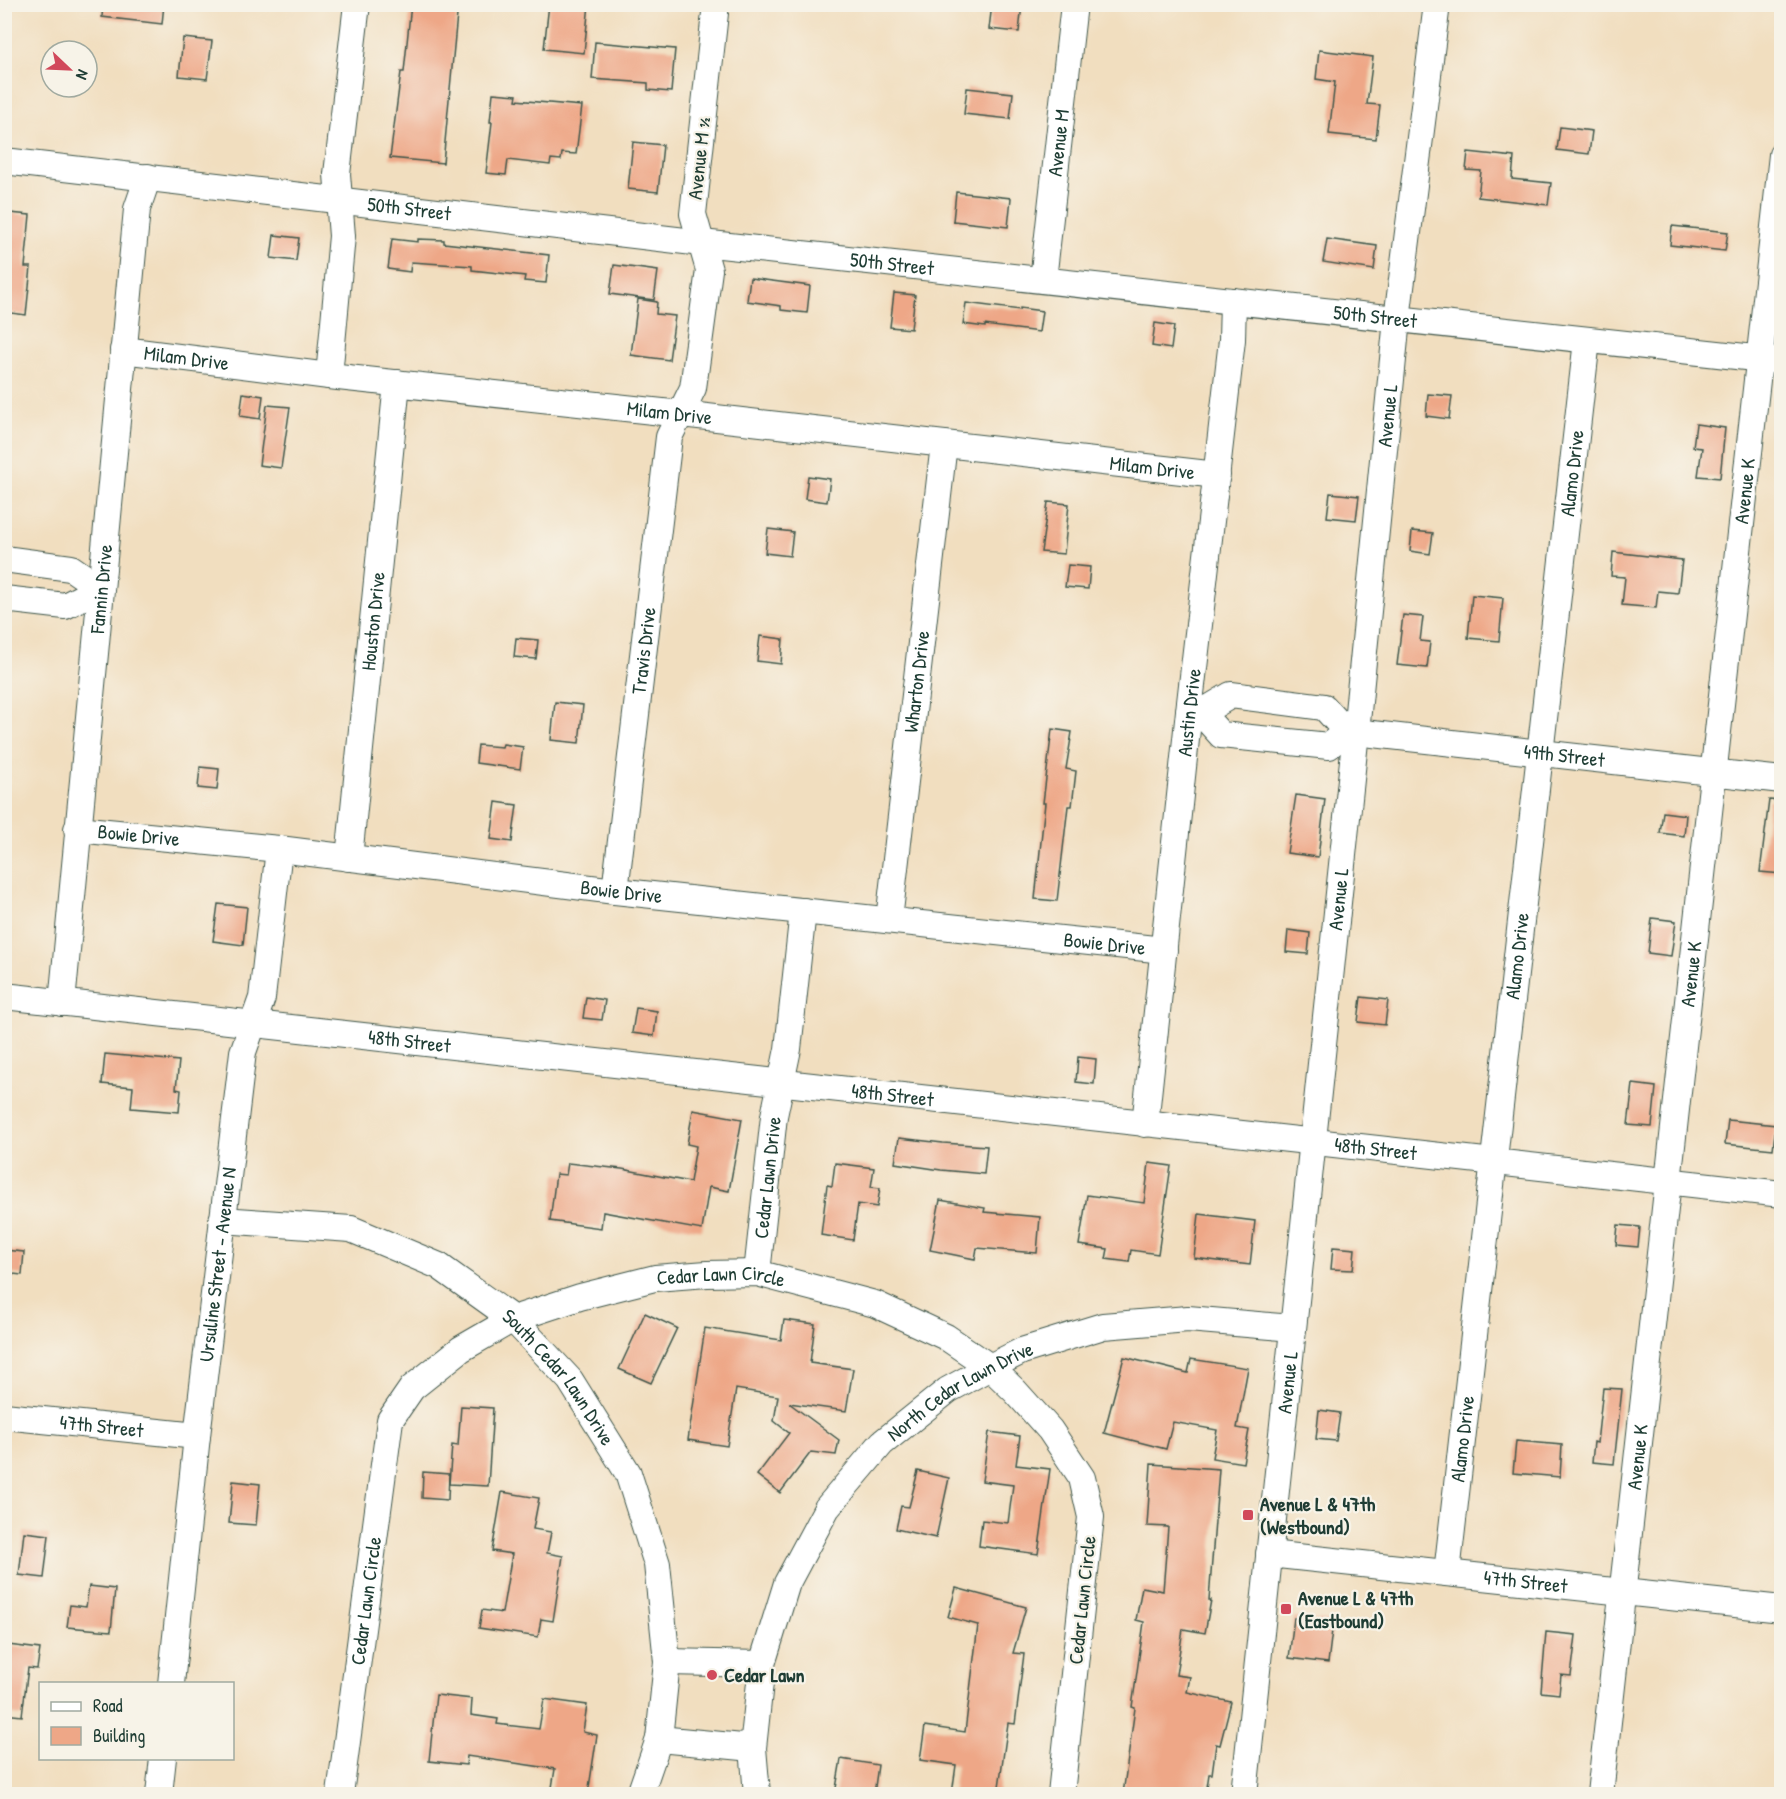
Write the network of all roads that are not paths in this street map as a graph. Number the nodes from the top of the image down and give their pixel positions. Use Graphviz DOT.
graph roads {
  1 [pos="357,4"];
  2 [pos="716,4"];
  3 [pos="1074,4"];
  4 [pos="1437,4"];
  5 [pos="1782,155"];
  6 [pos="4,161"];
  7 [pos="148,177"];
  8 [pos="339,200"];
  9 [pos="702,243"];
  10 [pos="1043,280"];
  11 [pos="1233,301"];
  12 [pos="1397,319"];
  13 [pos="1587,339"];
  14 [pos="123,350"];
  15 [pos="1770,360"];
  16 [pos="329,376"];
  17 [pos="397,383"];
  18 [pos="681,414"];
  19 [pos="944,444"];
  20 [pos="1216,475"];
  21 [pos="4,559"];
  22 [pos="100,588"];
  23 [pos="4,599"];
  24 [pos="1195,712"];
  25 [pos="1351,731"];
  26 [pos="1540,753"];
  27 [pos="1713,772"];
  28 [pos="1782,780"];
  29 [pos="77,829"];
  30 [pos="279,849"];
  31 [pos="349,858"];
  32 [pos="615,891"];
  33 [pos="803,911"];
  34 [pos="889,920"];
  35 [pos="1164,950"];
  36 [pos="4,996"];
  37 [pos="62,1003"];
  38 [pos="253,1023"];
  39 [pos="782,1083"];
  40 [pos="1145,1124"];
  41 [pos="1313,1142"];
  42 [pos="1493,1162"];
  43 [pos="1667,1181"];
  44 [pos="1782,1194"];
  45 [pos="222,1220"];
  46 [pos="757,1273"];
  47 [pos="513,1319"];
  48 [pos="1293,1328"];
  49 [pos="990,1367"];
  50 [pos="4,1416"];
  51 [pos="197,1436"];
  52 [pos="1269,1554"];
  53 [pos="1447,1573"];
  54 [pos="1622,1592"];
  55 [pos="1782,1609"];
  56 [pos="667,1662"];
  57 [pos="762,1664"];
  58 [pos="171,1682"];
  59 [pos="659,1739"];
  60 [pos="753,1748"];
  61 [pos="163,1760"];
  62 [pos="159,1794"];
  63 [pos="340,1794"];
  64 [pos="640,1794"];
  65 [pos="757,1794"];
  66 [pos="1061,1794"];
  67 [pos="1244,1794"];
  68 [pos="1600,1794"];
  1 -- 8 [label="street"];
  2 -- 9 [label="street, Avenue M ½"];
  3 -- 10 [label="street, Avenue M"];
  4 -- 12 [label="street, Avenue L"];
  5 -- 15 [label="street, Avenue K"];
  6 -- 7 [label="street, 50th Street"];
  7 -- 8 [label="street, 50th Street"];
  7 -- 14 [label="street, Fannin Drive"];
  8 -- 9 [label="street, 50th Street"];
  8 -- 16 [label="street"];
  9 -- 10 [label="street, 50th Street"];
  9 -- 18 [label="street, Avenue M ½"];
  10 -- 11 [label="street, 50th Street"];
  11 -- 12 [label="street, 50th Street"];
  11 -- 20 [label="street, Austin Drive"];
  12 -- 13 [label="street, 50th Street"];
  12 -- 25 [label="street, Avenue L"];
  13 -- 15 [label="street, 50th Street"];
  13 -- 26 [label="street, Alamo Drive"];
  14 -- 16 [label="street, Milam Drive"];
  14 -- 22 [label="street, Fannin Drive"];
  15 -- 27 [label="street, Avenue K"];
  16 -- 17 [label="street, Milam Drive"];
  17 -- 18 [label="street, Milam Drive"];
  17 -- 31 [label="street, Houston Drive"];
  18 -- 19 [label="street, Milam Drive"];
  18 -- 32 [label="street, Travis Drive"];
  19 -- 20 [label="street, Milam Drive"];
  19 -- 34 [label="street, Wharton Drive"];
  20 -- 24 [label="street, Austin Drive"];
  21 -- 22 [label="street"];
  22 -- 23 [label="street"];
  22 -- 29 [label="street, Fannin Drive"];
  24 -- 25 [label="street"];
  24 -- 25 [label="street"];
  24 -- 35 [label="street, Austin Drive"];
  25 -- 26 [label="street, 49th Street"];
  25 -- 41 [label="street, Avenue L"];
  26 -- 27 [label="street, 49th Street"];
  26 -- 42 [label="street, Alamo Drive"];
  27 -- 28 [label="street, 49th Street"];
  27 -- 43 [label="street, Avenue K"];
  29 -- 30 [label="street, Bowie Drive"];
  29 -- 37 [label="street, Fannin Drive"];
  30 -- 31 [label="street, Bowie Drive"];
  30 -- 38 [label="street, Ursuline Street - Avenue N"];
  31 -- 32 [label="street, Bowie Drive"];
  32 -- 33 [label="street, Bowie Drive"];
  33 -- 34 [label="street, Bowie Drive"];
  33 -- 39 [label="street"];
  34 -- 35 [label="street, Bowie Drive"];
  35 -- 40 [label="street, Austin Drive"];
  36 -- 37 [label="street, 48th Street"];
  37 -- 38 [label="street, 48th Street"];
  38 -- 39 [label="street, 48th Street"];
  38 -- 45 [label="street, Ursuline Street - Avenue N"];
  39 -- 40 [label="street, 48th Street"];
  39 -- 46 [label="street, Cedar Lawn Drive"];
  40 -- 41 [label="street, 48th Street"];
  41 -- 42 [label="street, 48th Street"];
  41 -- 48 [label="street, Avenue L"];
  42 -- 43 [label="street, 48th Street"];
  42 -- 53 [label="street, Alamo Drive"];
  43 -- 44 [label="street, 48th Street"];
  43 -- 54 [label="street, Avenue K"];
  45 -- 47 [label="street, South Cedar Lawn Drive"];
  45 -- 51 [label="street, Ursuline Street - Avenue N"];
  46 -- 47 [label="street, Cedar Lawn Circle"];
  46 -- 49 [label="street, Cedar Lawn Circle"];
  47 -- 56 [label="street, South Cedar Lawn Drive"];
  47 -- 63 [label="street, Cedar Lawn Circle"];
  48 -- 49 [label="street, North Cedar Lawn Drive"];
  48 -- 52 [label="street, Avenue L"];
  49 -- 57 [label="street, North Cedar Lawn Drive"];
  49 -- 66 [label="street, Cedar Lawn Circle"];
  50 -- 51 [label="street, 47th Street"];
  51 -- 58 [label="street, Ursuline Street - Avenue N"];
  52 -- 53 [label="street, 47th Street"];
  52 -- 67 [label="street, Avenue L"];
  53 -- 54 [label="street, 47th Street"];
  54 -- 55 [label="street, 47th Street"];
  54 -- 68 [label="street, Avenue K"];
  56 -- 57 [label="street"];
  56 -- 59 [label="street, South Cedar Lawn Drive"];
  57 -- 60 [label="street, North Cedar Lawn Drive"];
  59 -- 60 [label="street"];
  59 -- 64 [label="street, South Cedar Lawn Drive"];
  60 -- 65 [label="street, North Cedar Lawn Drive"];
  61 -- 62 [label="street"];
}
